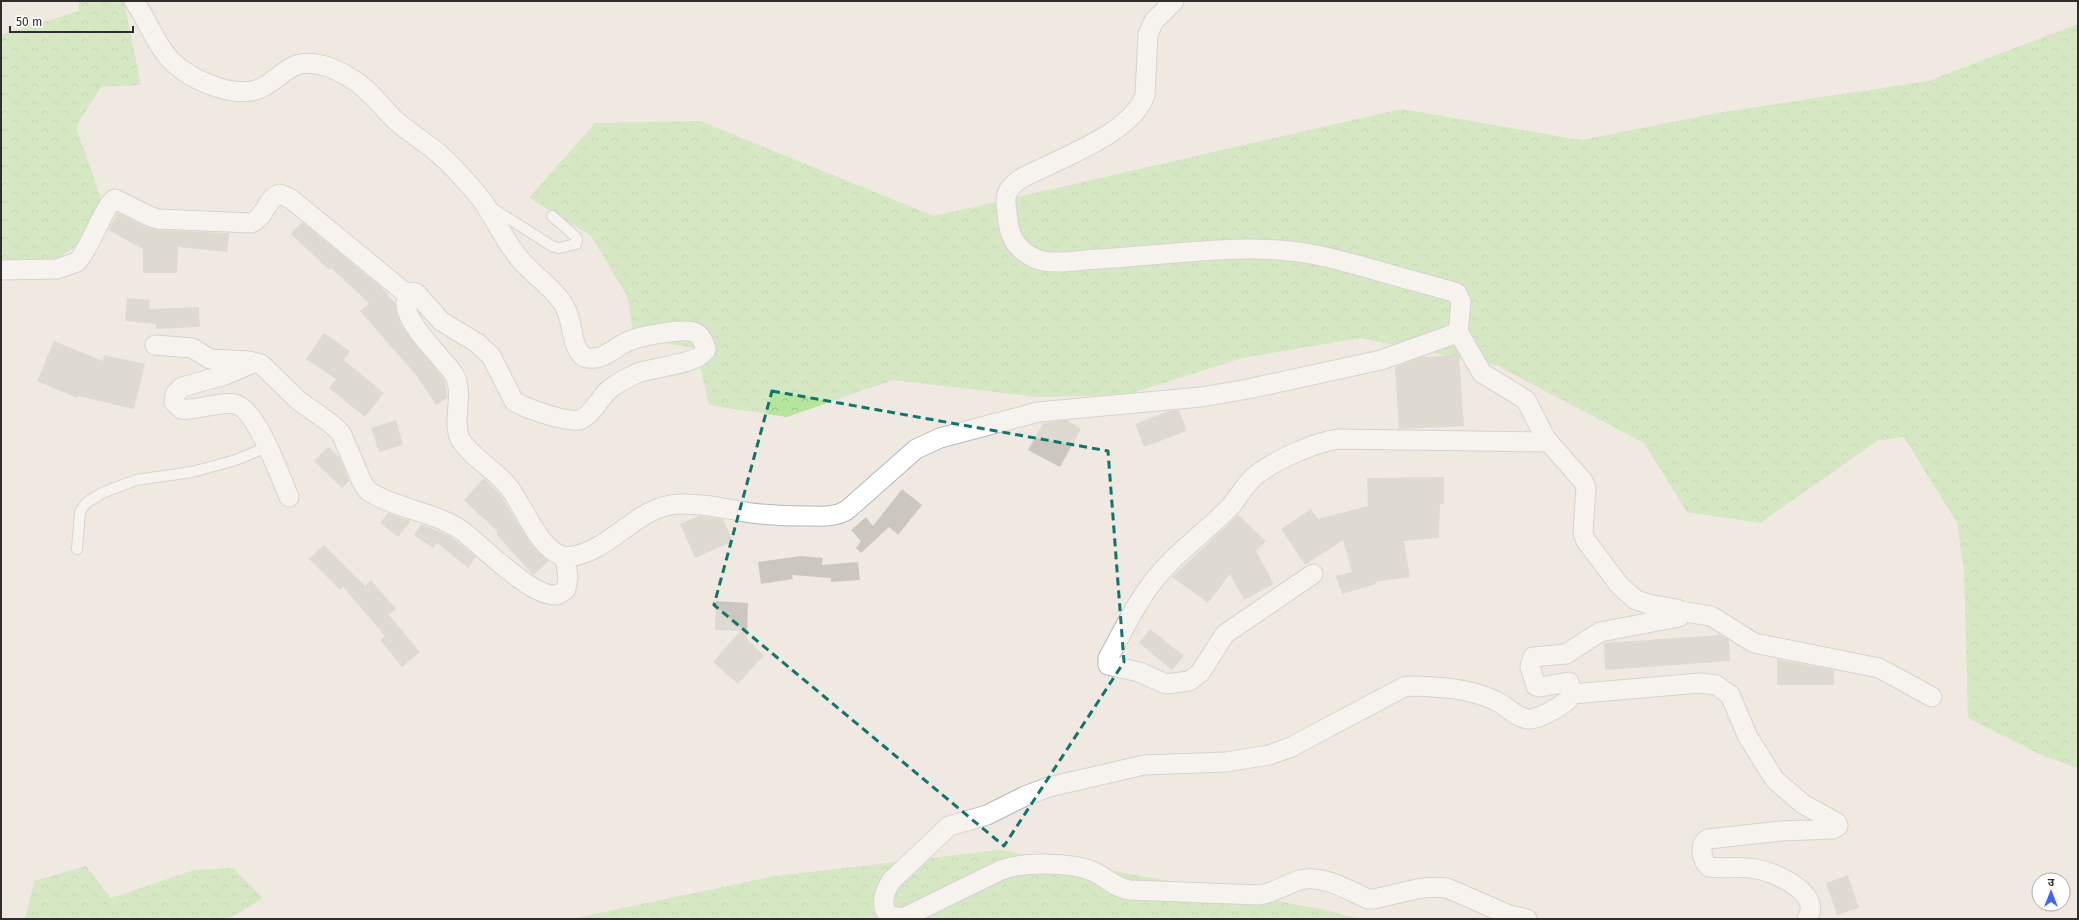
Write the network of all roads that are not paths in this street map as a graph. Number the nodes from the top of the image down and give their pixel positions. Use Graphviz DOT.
graph roads {
  1 [pos="134,1"];
  2 [pos="1174,1"];
  3 [pos="482,201"];
  4 [pos="552,216"];
  5 [pos="1,270"];
  6 [pos="408,294"];
  7 [pos="1458,333"];
  8 [pos="155,345"];
  9 [pos="256,362"];
  10 [pos="1549,442"];
  11 [pos="267,447"];
  12 [pos="289,497"];
  13 [pos="77,548"];
  14 [pos="565,558"];
  15 [pos="1313,574"];
  16 [pos="1680,611"];
  17 [pos="1572,694"];
  18 [pos="1932,697"];
  19 [pos="1527,919"];
  20 [pos="1807,919"];
  1 -- 3 [label="street"];
  2 -- 7 [label="street"];
  3 -- 4 [label="lane"];
  3 -- 6 [label="street"];
  5 -- 6 [label="street"];
  6 -- 14 [label="street"];
  7 -- 10 [label="street"];
  7 -- 14 [label="street"];
  8 -- 9 [label="street"];
  9 -- 11 [label="street"];
  9 -- 14 [label="street"];
  10 -- 15 [label="street"];
  10 -- 16 [label="street"];
  11 -- 12 [label="street"];
  11 -- 13 [label="lane"];
  16 -- 17 [label="street"];
  16 -- 18 [label="street"];
  17 -- 19 [label="street"];
  17 -- 20 [label="street"];
}
